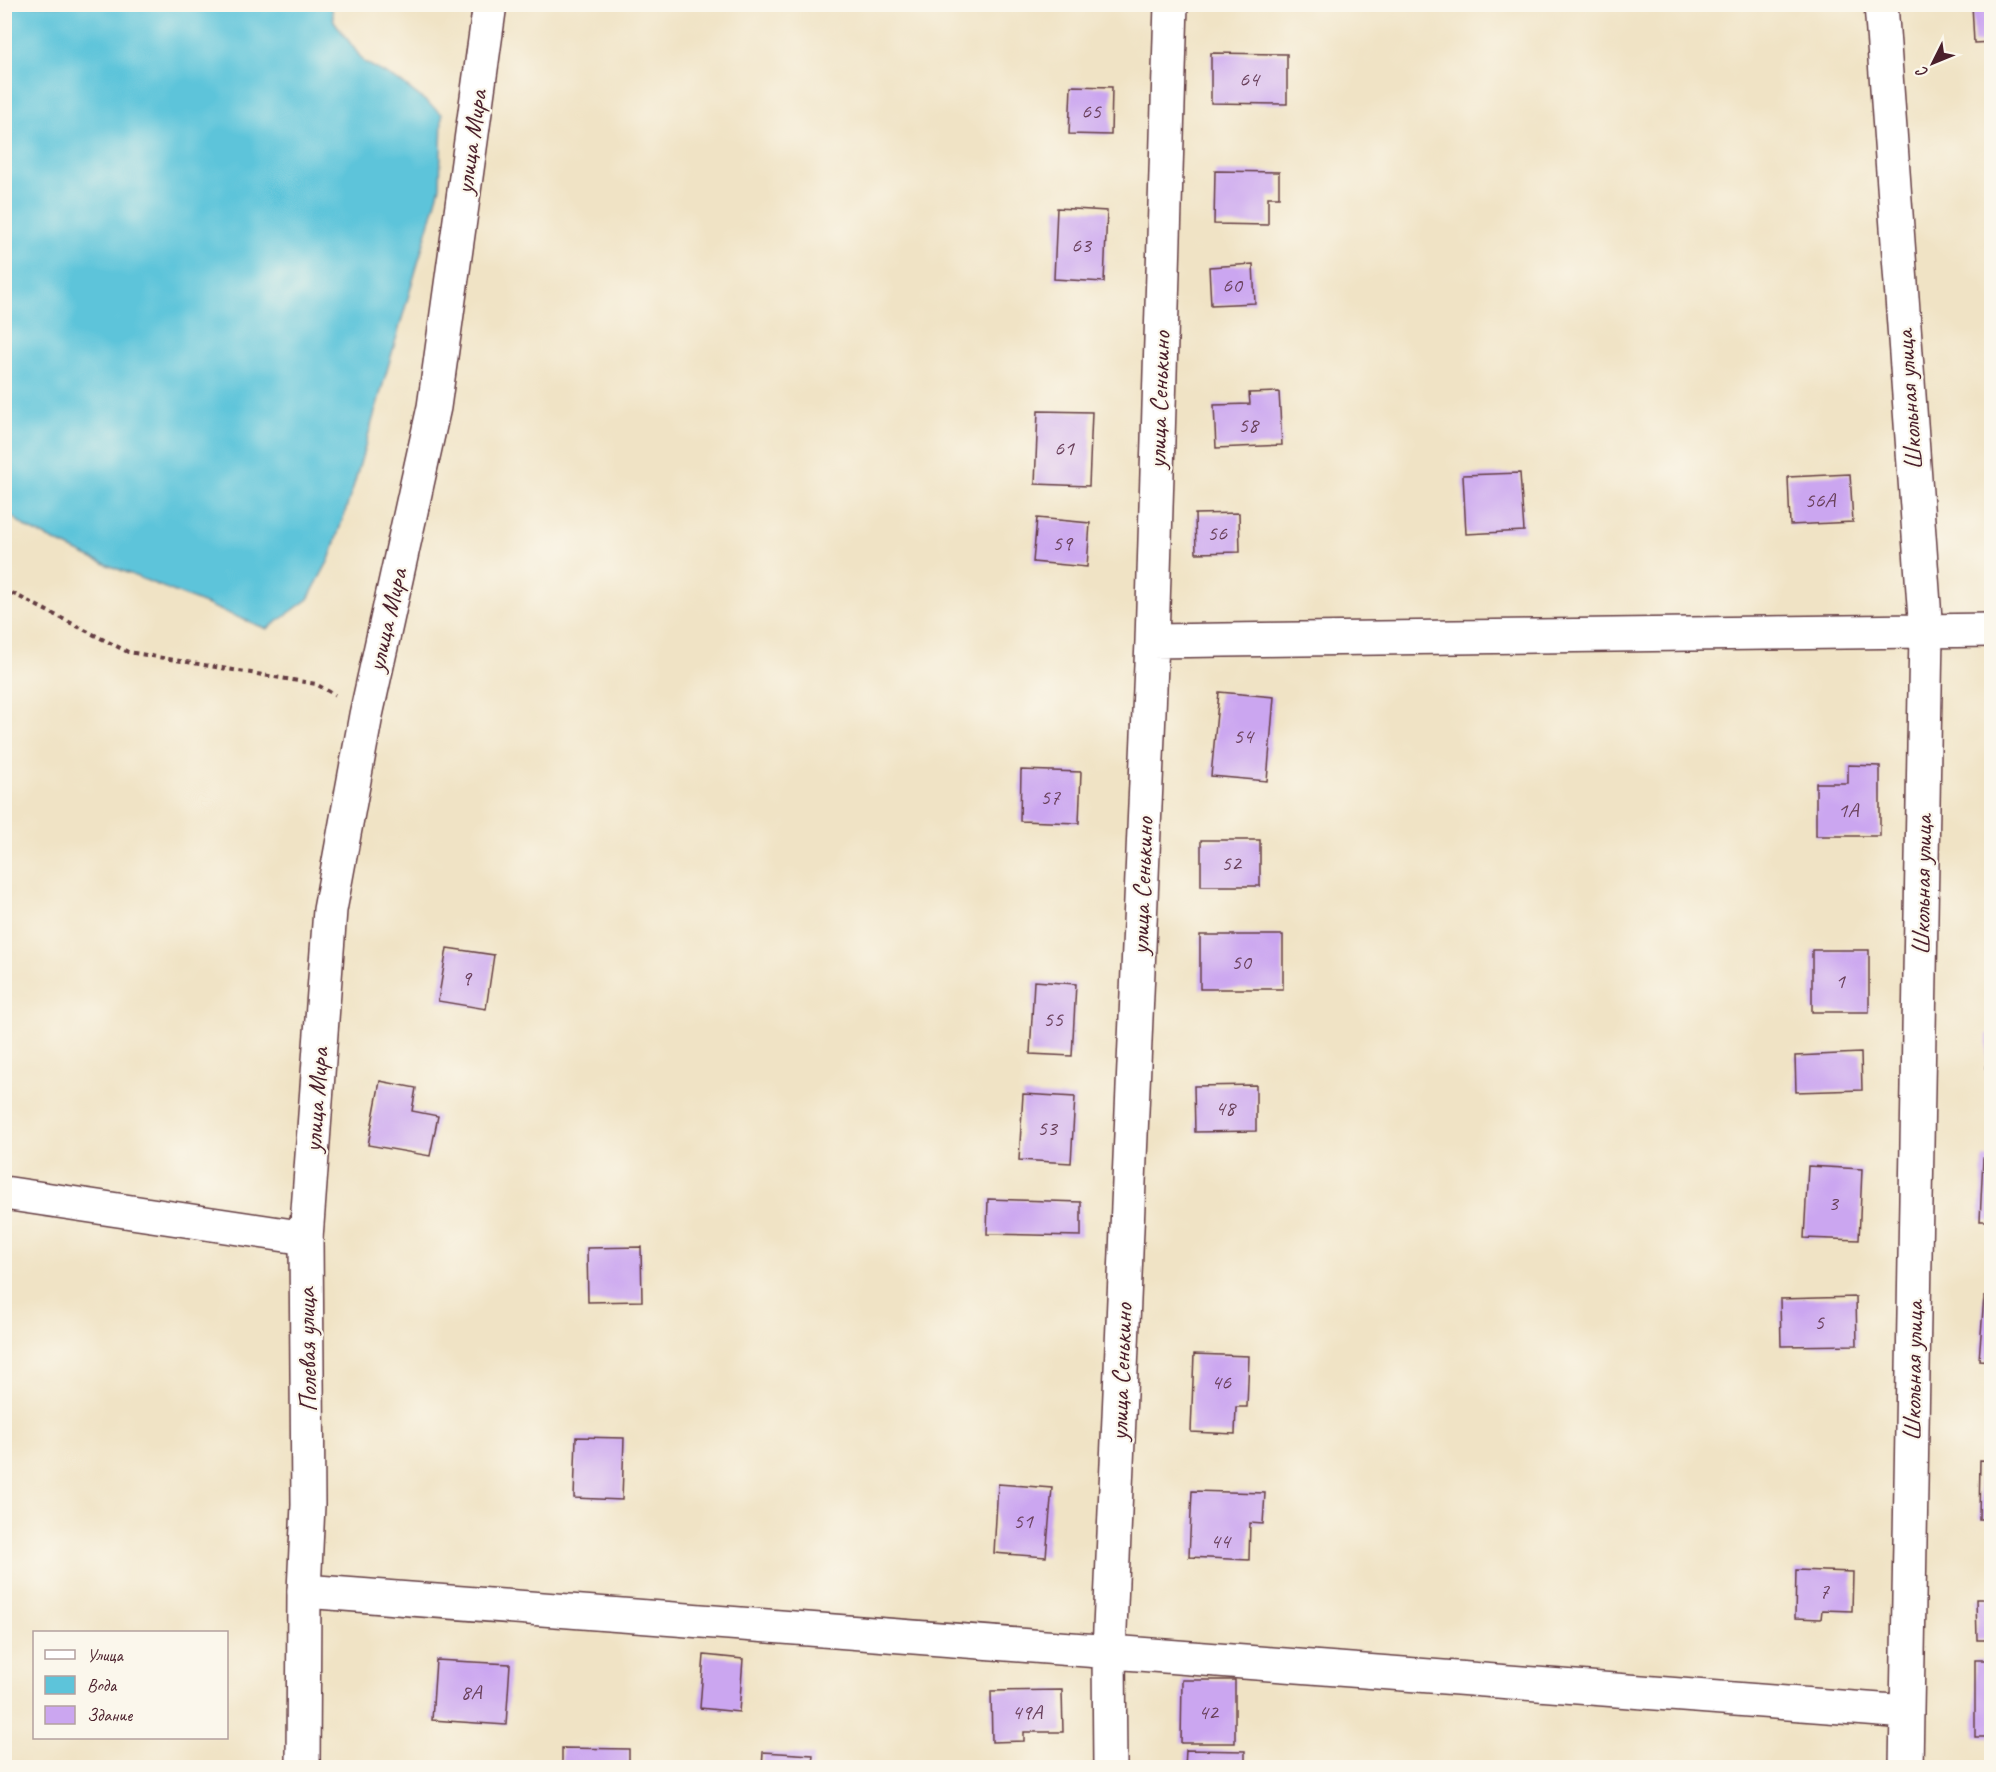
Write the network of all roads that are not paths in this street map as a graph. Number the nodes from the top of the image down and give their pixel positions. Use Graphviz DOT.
graph roads {
  1 [pos="490,4"];
  2 [pos="1171,4"];
  3 [pos="1881,4"];
  4 [pos="1992,630"];
  5 [pos="1926,633"];
  6 [pos="1152,641"];
  7 [pos="4,1193"];
  8 [pos="306,1238"];
  9 [pos="304,1591"];
  10 [pos="1109,1652"];
  11 [pos="1907,1712"];
  12 [pos="303,1767"];
  13 [pos="1110,1767"];
  14 [pos="1906,1767"];
  1 -- 8 [label="street, улица Мира"];
  2 -- 6 [label="street, улица Сенькино"];
  3 -- 5 [label="street, Школьная улица"];
  4 -- 5 [label="street"];
  5 -- 6 [label="street"];
  5 -- 11 [label="street, Школьная улица"];
  6 -- 10 [label="street, улица Сенькино"];
  7 -- 8 [label="street"];
  8 -- 9 [label="street, Полевая улица"];
  9 -- 10 [label="street"];
  9 -- 12 [label="street, Полевая улица"];
  10 -- 11 [label="street"];
  10 -- 13 [label="street, улица Сенькино"];
  11 -- 14 [label="street, Школьная улица"];
}
